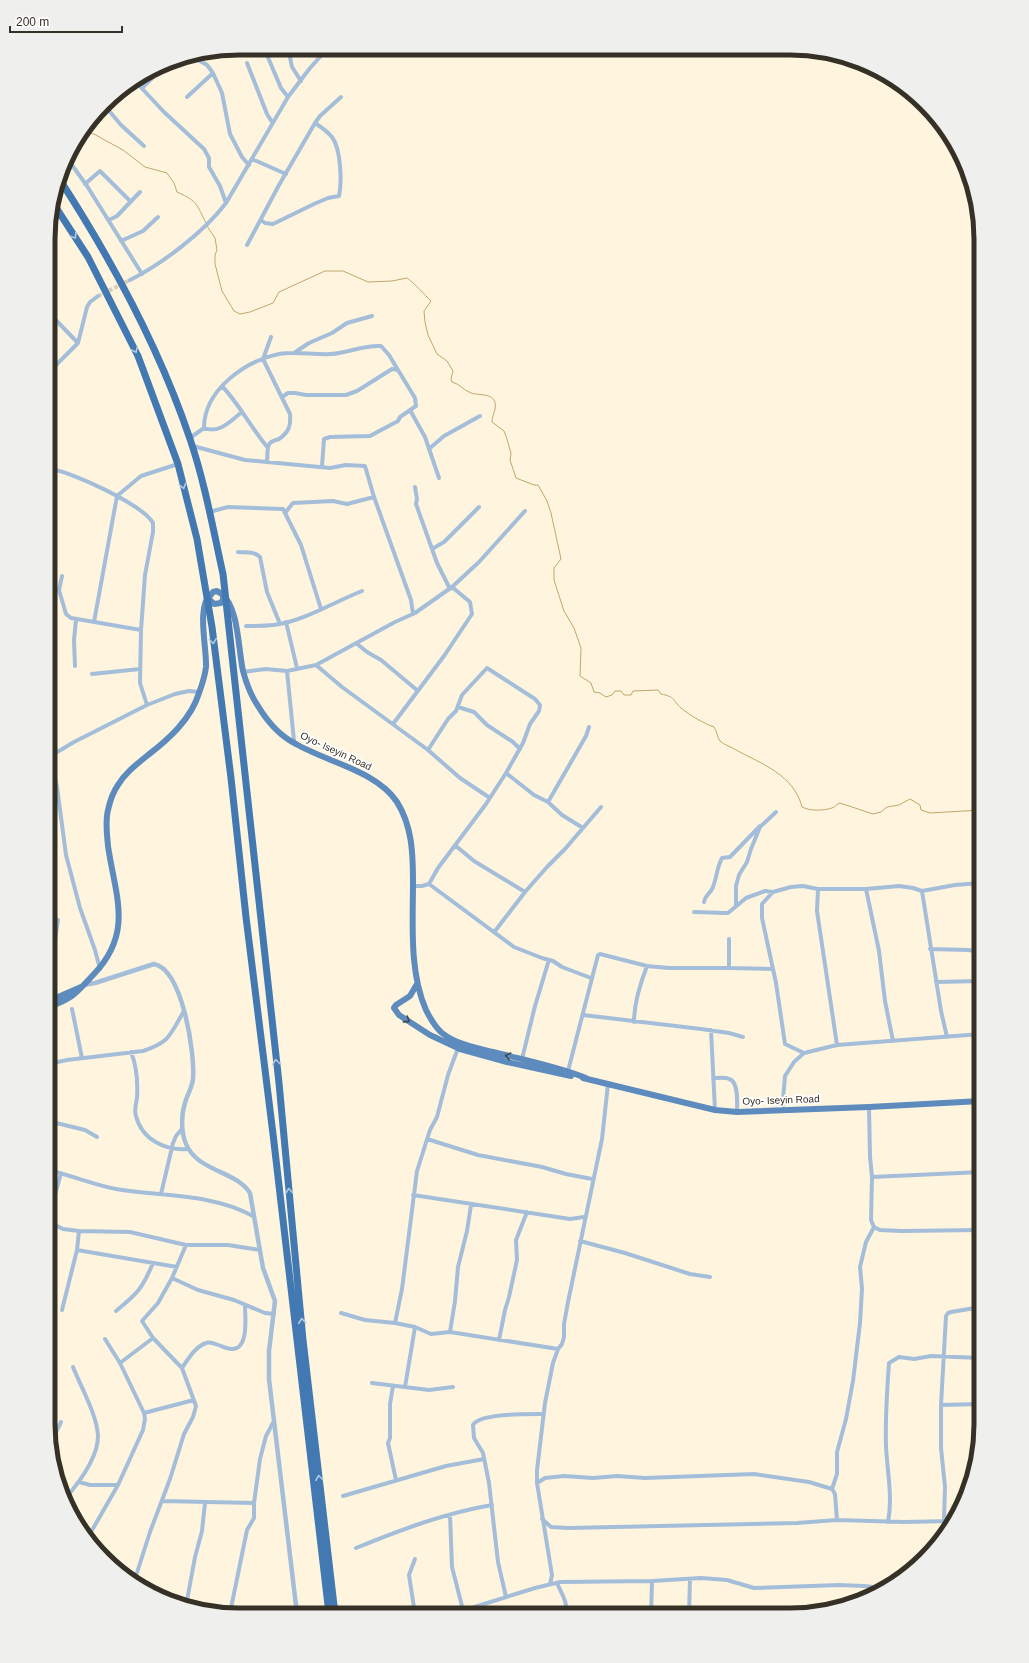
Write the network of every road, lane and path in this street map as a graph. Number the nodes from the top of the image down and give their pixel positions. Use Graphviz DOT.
graph roads {
  1 [pos="267,55"];
  2 [pos="289,55"];
  3 [pos="322,55"];
  4 [pos="198,60"];
  5 [pos="247,63"];
  6 [pos="213,73"];
  7 [pos="152,77"];
  8 [pos="301,81"];
  9 [pos="139,85"];
  10 [pos="142,88"];
  11 [pos="187,96"];
  12 [pos="288,97"];
  13 [pos="341,97"];
  14 [pos="108,110"];
  15 [pos="272,122"];
  16 [pos="315,123"];
  17 [pos="144,146"];
  18 [pos="252,159"];
  19 [pos="71,164"];
  20 [pos="249,165"];
  21 [pos="286,174"];
  22 [pos="85,184"];
  23 [pos="63,185"];
  24 [pos="140,192"];
  25 [pos="130,201"];
  26 [pos="226,203"];
  27 [pos="58,210"];
  28 [pos="105,215"];
  29 [pos="158,217"];
  30 [pos="261,220"];
  31 [pos="121,241"];
  32 [pos="246,245"];
  33 [pos="142,274"];
  34 [pos="130,280"];
  35 [pos="98,296"];
  36 [pos="372,316"];
  37 [pos="55,318"];
  38 [pos="271,337"];
  39 [pos="78,343"];
  40 [pos="294,353"];
  41 [pos="263,359"];
  42 [pos="55,366"];
  43 [pos="398,370"];
  44 [pos="222,386"];
  45 [pos="282,397"];
  46 [pos="410,410"];
  47 [pos="242,412"];
  48 [pos="480,416"];
  49 [pos="204,428"];
  50 [pos="190,438"];
  51 [pos="193,446"];
  52 [pos="268,448"];
  53 [pos="429,449"];
  54 [pos="267,462"];
  55 [pos="178,464"];
  56 [pos="322,466"];
  57 [pos="55,470"];
  58 [pos="439,478"];
  59 [pos="415,487"];
  60 [pos="117,496"];
  61 [pos="374,497"];
  62 [pos="479,507"];
  63 [pos="525,511"];
  64 [pos="209,512"];
  65 [pos="285,512"];
  66 [pos="432,549"];
  67 [pos="238,552"];
  68 [pos="62,576"];
  69 [pos="451,588"];
  70 [pos="362,591"];
  71 [pos="216,601"];
  72 [pos="321,609"];
  73 [pos="413,614"];
  74 [pos="76,620"];
  75 [pos="94,622"];
  76 [pos="286,622"];
  77 [pos="280,624"];
  78 [pos="246,626"];
  79 [pos="141,630"];
  80 [pos="356,643"];
  81 [pos="75,666"];
  82 [pos="316,666"];
  83 [pos="297,668"];
  84 [pos="140,669"];
  85 [pos="287,671"];
  86 [pos="243,672"];
  87 [pos="92,674"];
  88 [pos="418,691"];
  89 [pos="200,692"];
  90 [pos="147,705"];
  91 [pos="458,707"];
  92 [pos="393,724"];
  93 [pos="589,727"];
  94 [pos="294,741"];
  95 [pos="520,748"];
  96 [pos="428,750"];
  97 [pos="55,753"];
  98 [pos="506,773"];
  99 [pos="55,779"];
  100 [pos="490,798"];
  101 [pos="548,802"];
  102 [pos="600,806"];
  103 [pos="776,812"];
  104 [pos="764,823"];
  105 [pos="583,828"];
  106 [pos="456,846"];
  107 [pos="429,884"];
  108 [pos="974,884"];
  109 [pos="413,886"];
  110 [pos="818,889"];
  111 [pos="866,889"];
  112 [pos="525,892"];
  113 [pos="773,892"];
  114 [pos="922,892"];
  115 [pos="704,902"];
  116 [pos="736,906"];
  117 [pos="694,912"];
  118 [pos="58,920"];
  119 [pos="495,931"];
  120 [pos="729,939"];
  121 [pos="55,940"];
  122 [pos="930,949"];
  123 [pos="974,951"];
  124 [pos="548,963"];
  125 [pos="648,966"];
  126 [pos="729,968"];
  127 [pos="100,969"];
  128 [pos="773,969"];
  129 [pos="591,978"];
  130 [pos="936,982"];
  131 [pos="974,982"];
  132 [pos="417,984"];
  133 [pos="84,985"];
  134 [pos="55,994"];
  135 [pos="56,998"];
  136 [pos="55,1005"];
  137 [pos="72,1009"];
  138 [pos="184,1011"];
  139 [pos="583,1016"];
  140 [pos="634,1022"];
  141 [pos="711,1030"];
  142 [pos="974,1035"];
  143 [pos="947,1037"];
  144 [pos="743,1038"];
  145 [pos="893,1041"];
  146 [pos="837,1045"];
  147 [pos="458,1048"];
  148 [pos="131,1052"];
  149 [pos="804,1053"];
  150 [pos="82,1058"];
  151 [pos="522,1059"];
  152 [pos="55,1063"];
  153 [pos="568,1071"];
  154 [pos="586,1078"];
  155 [pos="713,1078"];
  156 [pos="608,1084"];
  157 [pos="974,1101"];
  158 [pos="869,1107"];
  159 [pos="715,1110"];
  160 [pos="782,1111"];
  161 [pos="737,1112"];
  162 [pos="55,1123"];
  163 [pos="182,1129"];
  164 [pos="98,1137"];
  165 [pos="427,1139"];
  166 [pos="172,1149"];
  167 [pos="188,1149"];
  168 [pos="55,1172"];
  169 [pos="974,1172"];
  170 [pos="61,1173"];
  171 [pos="872,1177"];
  172 [pos="592,1179"];
  173 [pos="161,1194"];
  174 [pos="55,1195"];
  175 [pos="413,1195"];
  176 [pos="471,1205"];
  177 [pos="527,1212"];
  178 [pos="253,1216"];
  179 [pos="584,1217"];
  180 [pos="55,1226"];
  181 [pos="874,1227"];
  182 [pos="974,1230"];
  183 [pos="79,1232"];
  184 [pos="580,1241"];
  185 [pos="186,1245"];
  186 [pos="77,1250"];
  187 [pos="260,1250"];
  188 [pos="153,1263"];
  189 [pos="178,1267"];
  190 [pos="710,1277"];
  191 [pos="172,1278"];
  192 [pos="245,1305"];
  193 [pos="974,1308"];
  194 [pos="62,1310"];
  195 [pos="116,1311"];
  196 [pos="341,1313"];
  197 [pos="274,1314"];
  198 [pos="395,1323"];
  199 [pos="415,1327"];
  200 [pos="450,1332"];
  201 [pos="153,1338"];
  202 [pos="105,1339"];
  203 [pos="499,1340"];
  204 [pos="558,1349"];
  205 [pos="943,1357"];
  206 [pos="974,1358"];
  207 [pos="120,1363"];
  208 [pos="73,1367"];
  209 [pos="182,1368"];
  210 [pos="372,1383"];
  211 [pos="393,1386"];
  212 [pos="405,1387"];
  213 [pos="453,1388"];
  214 [pos="194,1400"];
  215 [pos="974,1404"];
  216 [pos="941,1405"];
  217 [pos="144,1413"];
  218 [pos="544,1414"];
  219 [pos="274,1421"];
  220 [pos="61,1422"];
  221 [pos="55,1434"];
  222 [pos="484,1459"];
  223 [pos="537,1470"];
  224 [pos="545,1478"];
  225 [pos="396,1480"];
  226 [pos="80,1482"];
  227 [pos="537,1483"];
  228 [pos="118,1485"];
  229 [pos="832,1489"];
  230 [pos="69,1495"];
  231 [pos="343,1496"];
  232 [pos="162,1501"];
  233 [pos="205,1503"];
  234 [pos="254,1503"];
  235 [pos="492,1505"];
  236 [pos="450,1515"];
  237 [pos="542,1519"];
  238 [pos="837,1520"];
  239 [pos="944,1520"];
  240 [pos="888,1522"];
  241 [pos="551,1526"];
  242 [pos="544,1530"];
  243 [pos="91,1533"];
  244 [pos="356,1548"];
  245 [pos="415,1559"];
  246 [pos="552,1575"];
  247 [pos="136,1576"];
  248 [pos="690,1579"];
  249 [pos="652,1581"];
  250 [pos="559,1583"];
  251 [pos="550,1584"];
  252 [pos="873,1588"];
  253 [pos="506,1597"];
  254 [pos="187,1601"];
  255 [pos="231,1608"];
  256 [pos="296,1608"];
  257 [pos="328,1608"];
  258 [pos="334,1608"];
  259 [pos="414,1608"];
  260 [pos="462,1608"];
  261 [pos="470,1608"];
  262 [pos="567,1608"];
  263 [pos="651,1608"];
  264 [pos="689,1608"];
  1 -- 12 [label="street"];
  2 -- 8 [label="street"];
  3 -- 8 [label="street"];
  4 -- 6 [label="street"];
  5 -- 15 [label="street"];
  6 -- 11 [label="street"];
  6 -- 20 [label="street"];
  7 -- 10 [label="street"];
  8 -- 12 [label="street"];
  9 -- 10 [label="street"];
  10 -- 26 [label="street"];
  12 -- 15 [label="street"];
  13 -- 16 [label="street"];
  14 -- 17 [label="street"];
  15 -- 18 [label="street"];
  16 -- 21 [label="street"];
  16 -- 30 [label="street"];
  18 -- 20 [label="street"];
  18 -- 21 [label="street"];
  19 -- 22 [label="street"];
  20 -- 26 [label="street"];
  21 -- 30 [label="street"];
  22 -- 25 [label="street"];
  22 -- 28 [label="street"];
  23 -- 50 [label="highway"];
  24 -- 25 [label="street"];
  25 -- 28 [label="street"];
  26 -- 33 [label="street"];
  27 -- 55 [label="highway, one-way"];
  28 -- 31 [label="street"];
  29 -- 31 [label="street"];
  30 -- 32 [label="street"];
  31 -- 33 [label="street"];
  33 -- 34 [label="street"];
  35 -- 39 [label="street"];
  36 -- 40 [label="street"];
  37 -- 39 [label="street"];
  38 -- 41 [label="street"];
  39 -- 42 [label="street"];
  40 -- 41 [label="street"];
  40 -- 43 [label="street"];
  41 -- 44 [label="street"];
  41 -- 45 [label="street"];
  43 -- 45 [label="street"];
  43 -- 46 [label="street"];
  44 -- 47 [label="street"];
  44 -- 49 [label="street"];
  45 -- 52 [label="street"];
  46 -- 53 [label="street"];
  46 -- 56 [label="street"];
  47 -- 49 [label="street"];
  47 -- 52 [label="street"];
  48 -- 53 [label="street"];
  49 -- 50 [label="street"];
  50 -- 51 [label="highway"];
  51 -- 54 [label="street"];
  51 -- 64 [label="highway"];
  52 -- 54 [label="street"];
  53 -- 58 [label="street"];
  54 -- 56 [label="street"];
  55 -- 60 [label="street"];
  55 -- 71 [label="highway, one-way"];
  56 -- 61 [label="street"];
  57 -- 60 [label="street"];
  59 -- 66 [label="street"];
  60 -- 75 [label="street"];
  60 -- 79 [label="street"];
  61 -- 65 [label="street"];
  61 -- 73 [label="street"];
  62 -- 66 [label="street"];
  63 -- 69 [label="street"];
  64 -- 65 [label="street"];
  64 -- 71 [label="highway"];
  65 -- 72 [label="street"];
  66 -- 69 [label="street"];
  67 -- 77 [label="street"];
  68 -- 74 [label="street"];
  69 -- 73 [label="street"];
  69 -- 88 [label="street"];
  70 -- 72 [label="street"];
  71 -- 86 [label="main road, Oyo- Iseyin Road"];
  71 -- 89 [label="main road"];
  71 -- 257 [label="highway, one-way"];
  258 -- 71 [label="highway, one-way"];
  72 -- 76 [label="street"];
  73 -- 80 [label="street"];
  74 -- 75 [label="street"];
  74 -- 81 [label="street"];
  75 -- 79 [label="street"];
  76 -- 77 [label="street"];
  76 -- 83 [label="street"];
  77 -- 78 [label="street"];
  79 -- 84 [label="street"];
  80 -- 82 [label="street"];
  80 -- 88 [label="street"];
  82 -- 83 [label="street"];
  82 -- 92 [label="street"];
  83 -- 85 [label="street"];
  84 -- 87 [label="street"];
  84 -- 90 [label="street"];
  85 -- 86 [label="street"];
  85 -- 94 [label="street"];
  86 -- 109 [label="main road, Oyo- Iseyin Road"];
  88 -- 92 [label="street"];
  89 -- 90 [label="street"];
  89 -- 127 [label="main road"];
  90 -- 97 [label="street"];
  91 -- 95 [label="street"];
  91 -- 95 [label="street"];
  91 -- 96 [label="street"];
  92 -- 96 [label="street"];
  93 -- 101 [label="street"];
  95 -- 98 [label="street"];
  96 -- 100 [label="street"];
  98 -- 100 [label="street"];
  98 -- 101 [label="street"];
  99 -- 127 [label="street"];
  100 -- 106 [label="street"];
  101 -- 105 [label="street"];
  102 -- 105 [label="street"];
  103 -- 104 [label="street"];
  104 -- 115 [label="street"];
  104 -- 116 [label="street"];
  105 -- 112 [label="street"];
  106 -- 107 [label="street"];
  106 -- 112 [label="street"];
  107 -- 109 [label="street"];
  107 -- 119 [label="street"];
  108 -- 114 [label="street"];
  109 -- 132 [label="main road, Oyo- Iseyin Road"];
  110 -- 111 [label="street"];
  110 -- 113 [label="street"];
  110 -- 146 [label="street"];
  111 -- 114 [label="street"];
  111 -- 145 [label="street"];
  112 -- 119 [label="street"];
  113 -- 116 [label="street"];
  113 -- 128 [label="street"];
  114 -- 122 [label="street"];
  116 -- 117 [label="street"];
  118 -- 121 [label="street"];
  119 -- 129 [label="street"];
  120 -- 126 [label="street"];
  122 -- 123 [label="street"];
  122 -- 130 [label="street"];
  124 -- 151 [label="street"];
  125 -- 126 [label="street"];
  125 -- 129 [label="street"];
  125 -- 140 [label="street"];
  126 -- 128 [label="street"];
  127 -- 133 [label="main road"];
  128 -- 149 [label="street"];
  129 -- 139 [label="street"];
  130 -- 131 [label="street"];
  130 -- 143 [label="street"];
  132 -- 147 [label="main road, Oyo- Iseyin Road, one-way"];
  151 -- 132 [label="main road, Oyo- Iseyin Road, one-way"];
  133 -- 135 [label="main road"];
  133 -- 136 [label="main road"];
  133 -- 138 [label="street"];
  134 -- 135 [label="street"];
  137 -- 150 [label="street"];
  138 -- 148 [label="street"];
  138 -- 163 [label="street"];
  139 -- 140 [label="street"];
  139 -- 153 [label="street"];
  140 -- 141 [label="street"];
  141 -- 144 [label="street"];
  141 -- 155 [label="street"];
  142 -- 143 [label="street"];
  143 -- 145 [label="street"];
  145 -- 146 [label="street"];
  146 -- 149 [label="street"];
  147 -- 154 [label="main road, Oyo- Iseyin Road"];
  147 -- 165 [label="street"];
  148 -- 150 [label="street"];
  148 -- 166 [label="street"];
  149 -- 160 [label="street"];
  150 -- 152 [label="street"];
  151 -- 153 [label="main road, Oyo- Iseyin Road"];
  153 -- 154 [label="main road, Oyo- Iseyin Road"];
  154 -- 156 [label="main road, Oyo- Iseyin Road"];
  155 -- 159 [label="street"];
  155 -- 161 [label="street"];
  156 -- 159 [label="main road, Oyo- Iseyin Road"];
  156 -- 172 [label="street"];
  157 -- 158 [label="main road, Oyo- Iseyin Road"];
  158 -- 160 [label="main road, Oyo- Iseyin Road"];
  158 -- 171 [label="street"];
  159 -- 161 [label="main road, Oyo- Iseyin Road"];
  160 -- 161 [label="main road, Oyo- Iseyin Road"];
  162 -- 164 [label="street"];
  163 -- 166 [label="street"];
  163 -- 167 [label="street"];
  165 -- 172 [label="street"];
  165 -- 175 [label="street"];
  166 -- 167 [label="street"];
  166 -- 173 [label="street"];
  167 -- 178 [label="street"];
  168 -- 170 [label="street"];
  169 -- 171 [label="street"];
  170 -- 173 [label="street"];
  170 -- 174 [label="street"];
  171 -- 181 [label="street"];
  172 -- 179 [label="street"];
  173 -- 178 [label="street"];
  175 -- 176 [label="street"];
  175 -- 198 [label="street"];
  176 -- 177 [label="street"];
  176 -- 200 [label="street"];
  177 -- 179 [label="street"];
  177 -- 203 [label="street"];
  178 -- 187 [label="street"];
  179 -- 184 [label="street"];
  180 -- 183 [label="street"];
  181 -- 182 [label="street"];
  181 -- 229 [label="street"];
  183 -- 185 [label="street"];
  183 -- 186 [label="street"];
  184 -- 190 [label="street"];
  184 -- 204 [label="street"];
  185 -- 187 [label="street"];
  185 -- 189 [label="street"];
  186 -- 188 [label="street"];
  186 -- 194 [label="street"];
  187 -- 197 [label="street"];
  188 -- 189 [label="street"];
  188 -- 195 [label="street"];
  189 -- 191 [label="street"];
  191 -- 192 [label="street"];
  191 -- 201 [label="street"];
  192 -- 197 [label="street"];
  192 -- 209 [label="street"];
  193 -- 205 [label="street"];
  196 -- 198 [label="street"];
  197 -- 219 [label="street"];
  198 -- 199 [label="street"];
  199 -- 200 [label="street"];
  199 -- 212 [label="street"];
  200 -- 203 [label="street"];
  201 -- 207 [label="street"];
  201 -- 209 [label="street"];
  202 -- 207 [label="street"];
  203 -- 204 [label="street"];
  204 -- 218 [label="street"];
  205 -- 206 [label="street"];
  205 -- 216 [label="street"];
  205 -- 240 [label="street"];
  207 -- 217 [label="street"];
  208 -- 226 [label="street"];
  209 -- 214 [label="street"];
  210 -- 211 [label="street"];
  211 -- 212 [label="street"];
  211 -- 225 [label="street"];
  212 -- 213 [label="street"];
  214 -- 217 [label="street"];
  214 -- 232 [label="street"];
  215 -- 216 [label="street"];
  216 -- 239 [label="street"];
  217 -- 228 [label="street"];
  218 -- 222 [label="street"];
  218 -- 223 [label="street"];
  219 -- 234 [label="street"];
  219 -- 256 [label="street"];
  220 -- 221 [label="street"];
  222 -- 225 [label="street"];
  222 -- 235 [label="street"];
  223 -- 224 [label="street"];
  223 -- 227 [label="street"];
  224 -- 227 [label="street"];
  224 -- 229 [label="street"];
  225 -- 231 [label="street"];
  226 -- 228 [label="street"];
  226 -- 230 [label="street"];
  227 -- 237 [label="street"];
  228 -- 243 [label="street"];
  229 -- 238 [label="street"];
  232 -- 233 [label="street"];
  232 -- 247 [label="street"];
  233 -- 234 [label="street"];
  233 -- 254 [label="street"];
  234 -- 255 [label="street"];
  235 -- 236 [label="street"];
  235 -- 253 [label="street"];
  236 -- 244 [label="street"];
  236 -- 260 [label="street"];
  237 -- 241 [label="street"];
  237 -- 242 [label="street"];
  238 -- 240 [label="street"];
  238 -- 241 [label="street"];
  239 -- 240 [label="street"];
  241 -- 242 [label="street"];
  242 -- 246 [label="street"];
  245 -- 259 [label="street"];
  246 -- 250 [label="street"];
  246 -- 251 [label="street"];
  248 -- 249 [label="street"];
  248 -- 252 [label="street"];
  248 -- 264 [label="street"];
  249 -- 250 [label="street"];
  249 -- 263 [label="street"];
  250 -- 251 [label="street"];
  250 -- 262 [label="street"];
  251 -- 253 [label="street"];
  253 -- 261 [label="street"];
}
